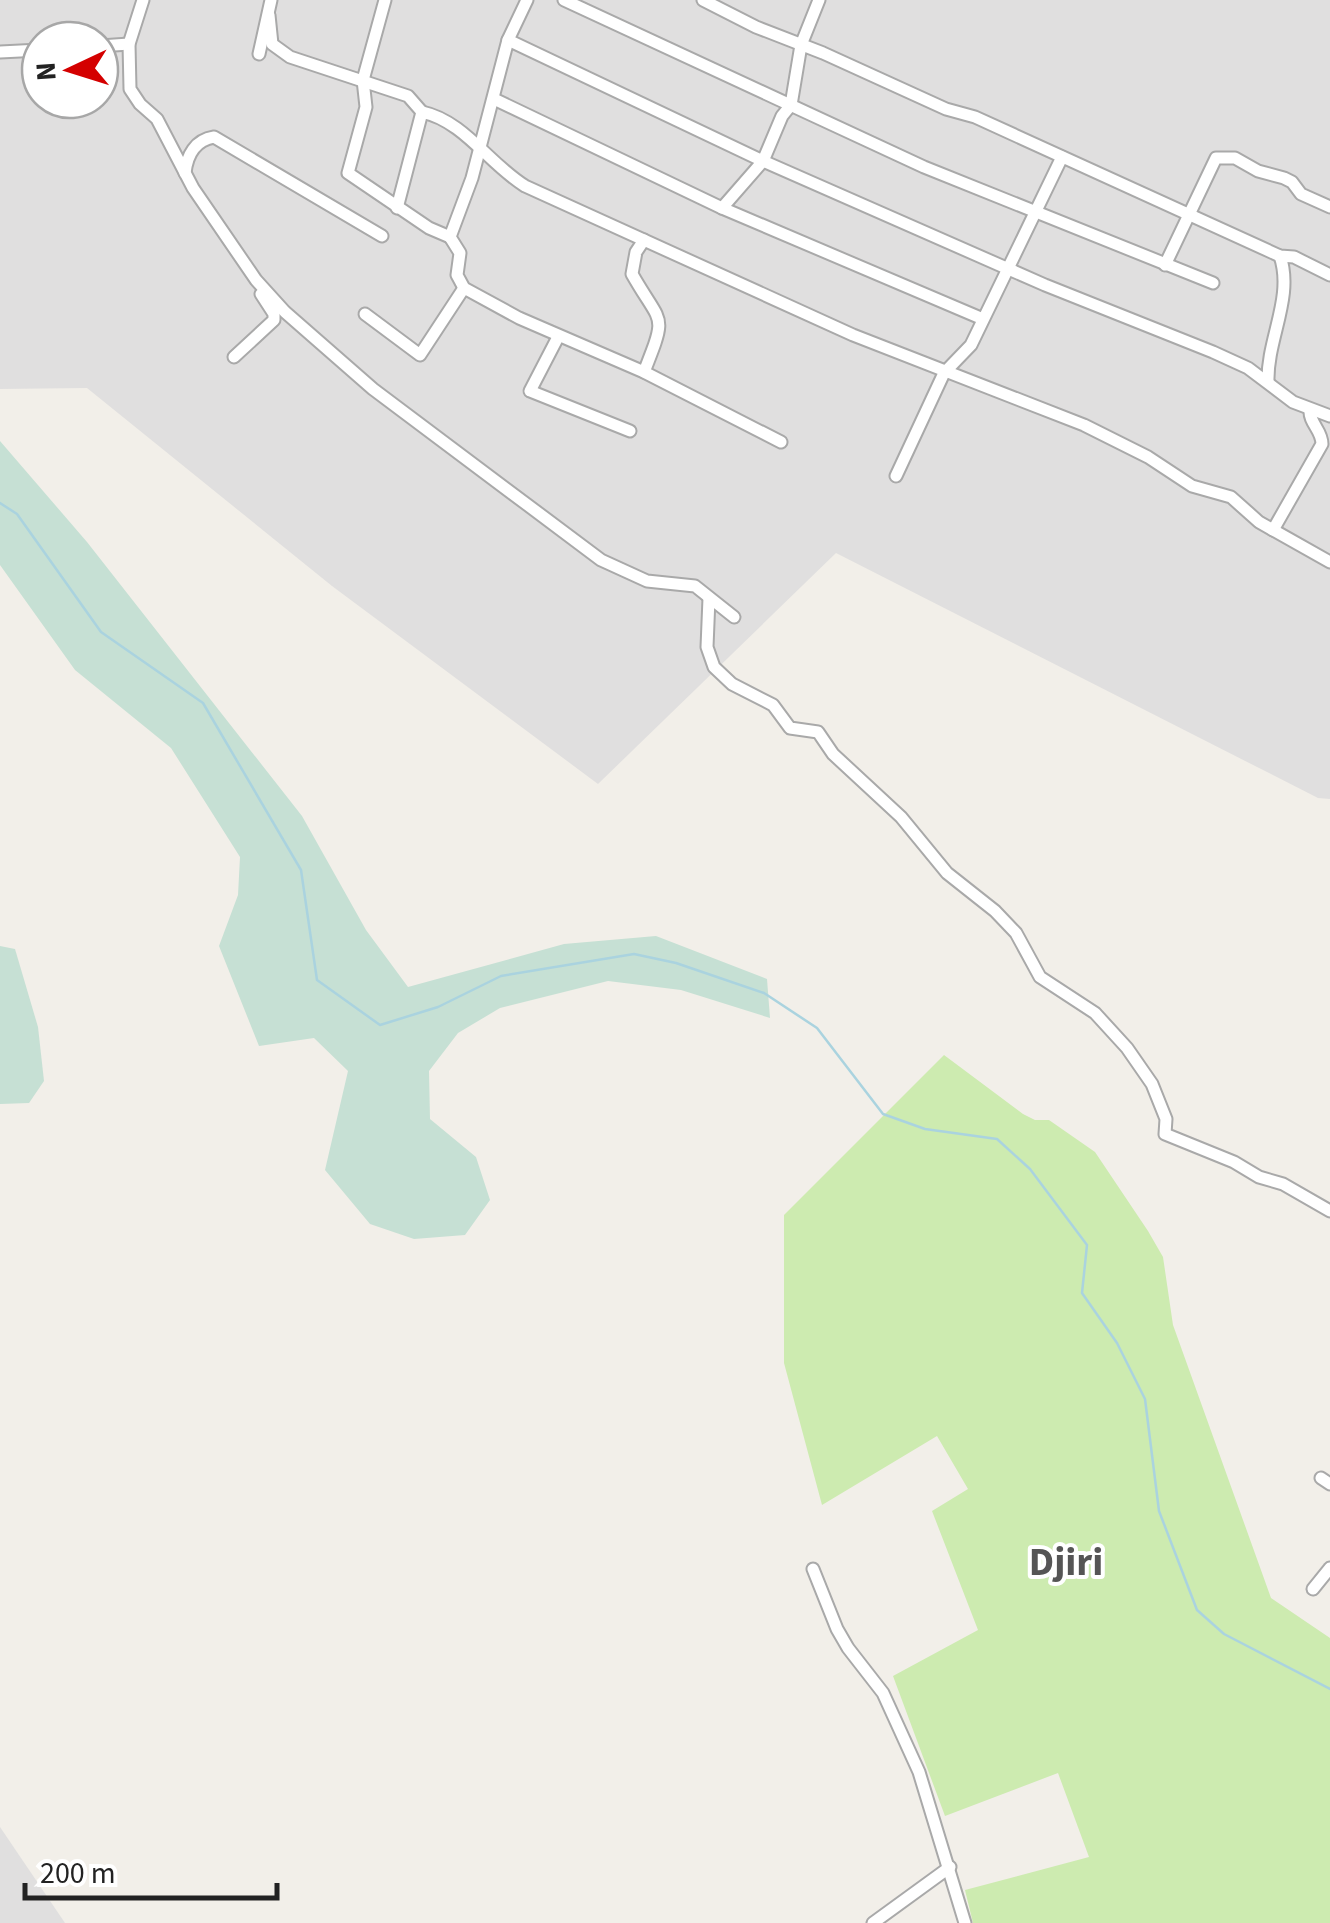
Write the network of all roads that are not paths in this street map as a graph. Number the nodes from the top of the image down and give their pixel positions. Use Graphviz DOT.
graph roads {
  1 [pos="144,0"];
  2 [pos="271,0"];
  3 [pos="385,0"];
  4 [pos="527,0"];
  5 [pos="564,0"];
  6 [pos="703,0"];
  7 [pos="819,0"];
  8 [pos="732,7"];
  9 [pos="269,16"];
  10 [pos="508,40"];
  11 [pos="129,44"];
  12 [pos="120,45"];
  13 [pos="802,45"];
  14 [pos="259,54"];
  15 [pos="363,80"];
  16 [pos="494,100"];
  17 [pos="790,106"];
  18 [pos="422,112"];
  19 [pos="480,150"];
  20 [pos="1062,157"];
  21 [pos="763,161"];
  22 [pos="185,174"];
  23 [pos="1328,202"];
  24 [pos="397,208"];
  25 [pos="722,208"];
  26 [pos="1034,212"];
  27 [pos="1188,212"];
  28 [pos="382,236"];
  29 [pos="450,237"];
  30 [pos="644,240"];
  31 [pos="1280,256"];
  32 [pos="1166,266"];
  33 [pos="1009,269"];
  34 [pos="1330,275"];
  35 [pos="256,280"];
  36 [pos="1213,284"];
  37 [pos="464,288"];
  38 [pos="365,314"];
  39 [pos="982,319"];
  40 [pos="558,336"];
  41 [pos="234,357"];
  42 [pos="644,372"];
  43 [pos="944,372"];
  44 [pos="1268,381"];
  45 [pos="1310,410"];
  46 [pos="1330,416"];
  47 [pos="630,432"];
  48 [pos="782,442"];
  49 [pos="896,476"];
  50 [pos="1273,530"];
  51 [pos="1330,562"];
  52 [pos="708,598"];
  53 [pos="734,617"];
  54 [pos="1330,1212"];
  55 [pos="1330,1568"];
  56 [pos="813,1569"];
  57 [pos="1313,1590"];
  58 [pos="950,1867"];
  59 [pos="873,1923"];
  60 [pos="966,1923"];
  1 -- 11 [label="street"];
  2 -- 9 [label="street"];
  3 -- 15 [label="street"];
  4 -- 10 [label="street"];
  5 -- 17 [label="street"];
  6 -- 8 [label="street"];
  7 -- 13 [label="street"];
  8 -- 13 [label="street"];
  9 -- 14 [label="street"];
  9 -- 15 [label="street"];
  10 -- 16 [label="street"];
  10 -- 21 [label="street"];
  11 -- 12 [label="street"];
  11 -- 22 [label="street"];
  13 -- 17 [label="street"];
  13 -- 20 [label="street"];
  15 -- 18 [label="street"];
  15 -- 24 [label="street"];
  16 -- 19 [label="street"];
  16 -- 25 [label="street"];
  17 -- 21 [label="street"];
  17 -- 26 [label="street"];
  18 -- 19 [label="street"];
  18 -- 24 [label="street"];
  19 -- 29 [label="street"];
  19 -- 30 [label="street"];
  20 -- 26 [label="street"];
  20 -- 27 [label="street"];
  21 -- 25 [label="street"];
  21 -- 33 [label="street"];
  22 -- 28 [label="street"];
  22 -- 35 [label="street"];
  23 -- 27 [label="street"];
  24 -- 29 [label="street"];
  25 -- 39 [label="street"];
  26 -- 32 [label="street"];
  26 -- 33 [label="street"];
  27 -- 31 [label="street"];
  27 -- 32 [label="street"];
  29 -- 37 [label="street"];
  30 -- 42 [label="street"];
  30 -- 43 [label="street"];
  31 -- 34 [label="street"];
  31 -- 44 [label="street"];
  32 -- 36 [label="street"];
  33 -- 39 [label="street"];
  33 -- 44 [label="street"];
  35 -- 41 [label="street"];
  35 -- 52 [label="street"];
  37 -- 38 [label="street"];
  37 -- 40 [label="street"];
  39 -- 43 [label="street"];
  40 -- 42 [label="street"];
  40 -- 47 [label="street"];
  42 -- 48 [label="street"];
  43 -- 49 [label="street"];
  43 -- 50 [label="street"];
  44 -- 45 [label="street"];
  45 -- 46 [label="street"];
  45 -- 50 [label="street"];
  50 -- 51 [label="street"];
  52 -- 53 [label="street"];
  52 -- 54 [label="street"];
  55 -- 57 [label="street"];
  56 -- 58 [label="street"];
  58 -- 59 [label="street"];
  58 -- 60 [label="street"];
}
